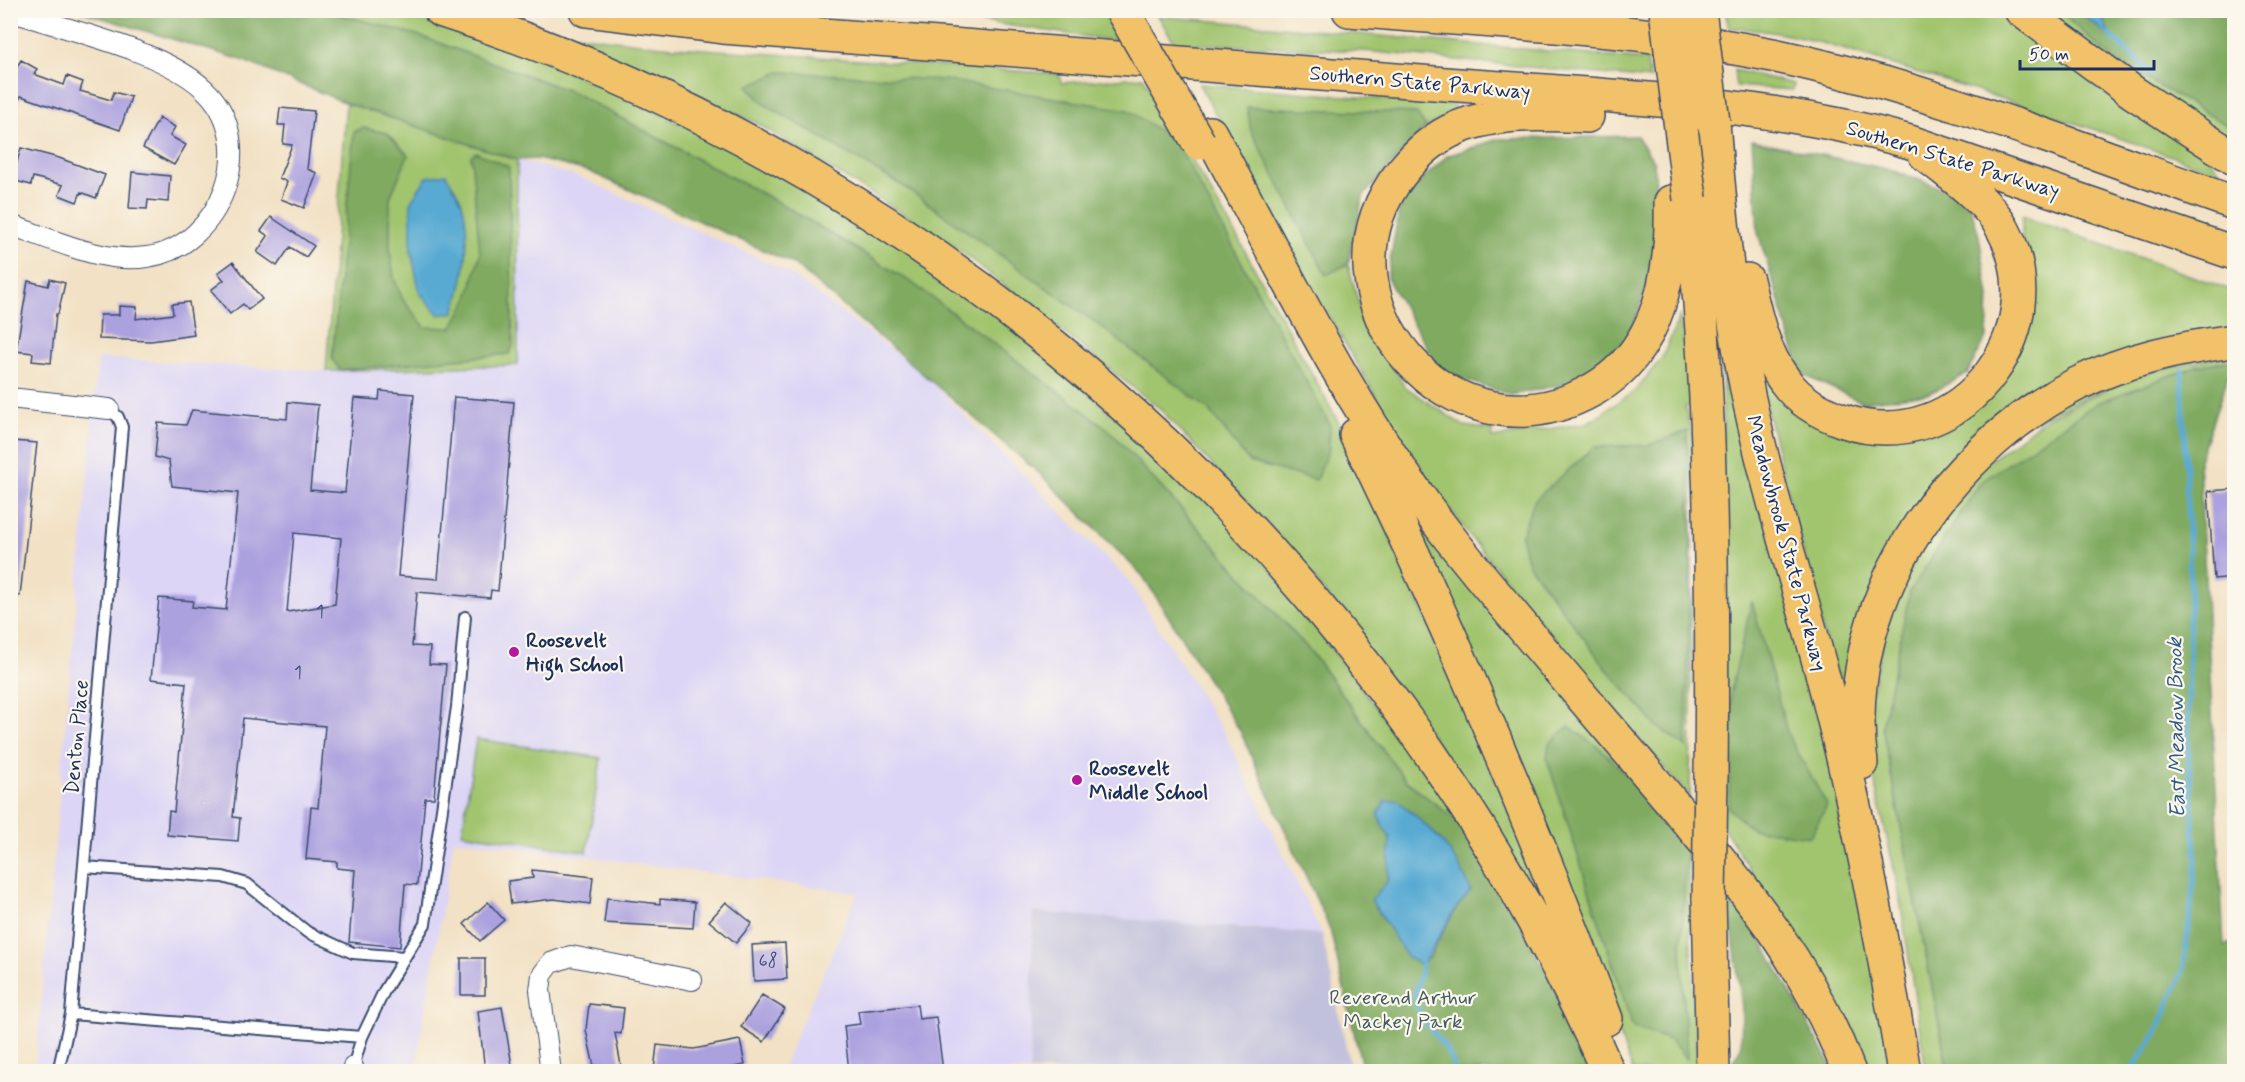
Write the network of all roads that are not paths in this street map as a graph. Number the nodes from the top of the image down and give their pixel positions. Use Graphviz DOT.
graph roads {
  1 [pos="440,10"];
  2 [pos="586,10"];
  3 [pos="1122,10"];
  4 [pos="1139,10"];
  5 [pos="1349,10"];
  6 [pos="1666,10"];
  7 [pos="1699,10"];
  8 [pos="2021,10"];
  9 [pos="10,11"];
  10 [pos="1760,112"];
  11 [pos="1713,122"];
  12 [pos="1204,138"];
  13 [pos="1910,142"];
  14 [pos="2235,158"];
  15 [pos="1693,198"];
  16 [pos="2235,203"];
  17 [pos="10,225"];
  18 [pos="2235,253"];
  19 [pos="2235,341"];
  20 [pos="10,398"];
  21 [pos="109,409"];
  22 [pos="465,617"];
  23 [pos="84,867"];
  24 [pos="1874,899"];
  25 [pos="404,957"];
  26 [pos="692,980"];
  27 [pos="71,1014"];
  28 [pos="362,1037"];
  29 [pos="353,1069"];
  30 [pos="58,1071"];
  31 [pos="551,1071"];
  32 [pos="1608,1071"];
  33 [pos="1624,1071"];
  34 [pos="1713,1071"];
  35 [pos="1849,1071"];
  36 [pos="1904,1071"];
  1 -- 32 [label="highway"];
  2 -- 10 [label="highway, Southern State Parkway"];
  3 -- 12 [label="highway, bridge"];
  4 -- 12 [label="highway"];
  5 -- 16 [label="highway"];
  6 -- 15 [label="highway, bridge"];
  7 -- 11 [label="highway, Meadowbrook State Parkway, bridge"];
  8 -- 14 [label="highway"];
  9 -- 17 [label="street"];
  10 -- 13 [label="highway, Southern State Parkway"];
  10 -- 15 [label="highway"];
  11 -- 13 [label="highway"];
  11 -- 15 [label="highway, Meadowbrook State Parkway"];
  12 -- 33 [label="highway"];
  12 -- 35 [label="highway"];
  13 -- 18 [label="highway, Southern State Parkway"];
  15 -- 24 [label="highway, Meadowbrook State Parkway"];
  15 -- 34 [label="highway, Meadowbrook State Parkway, bridge"];
  19 -- 24 [label="highway"];
  20 -- 21 [label="street"];
  21 -- 23 [label="lane, Denton Place"];
  22 -- 25 [label="lane"];
  23 -- 25 [label="lane"];
  23 -- 27 [label="lane, Denton Place"];
  24 -- 36 [label="highway, Meadowbrook State Parkway"];
  25 -- 28 [label="lane"];
  26 -- 31 [label="street"];
  27 -- 28 [label="lane"];
  27 -- 30 [label="lane, Denton Place"];
  28 -- 29 [label="lane"];
}
